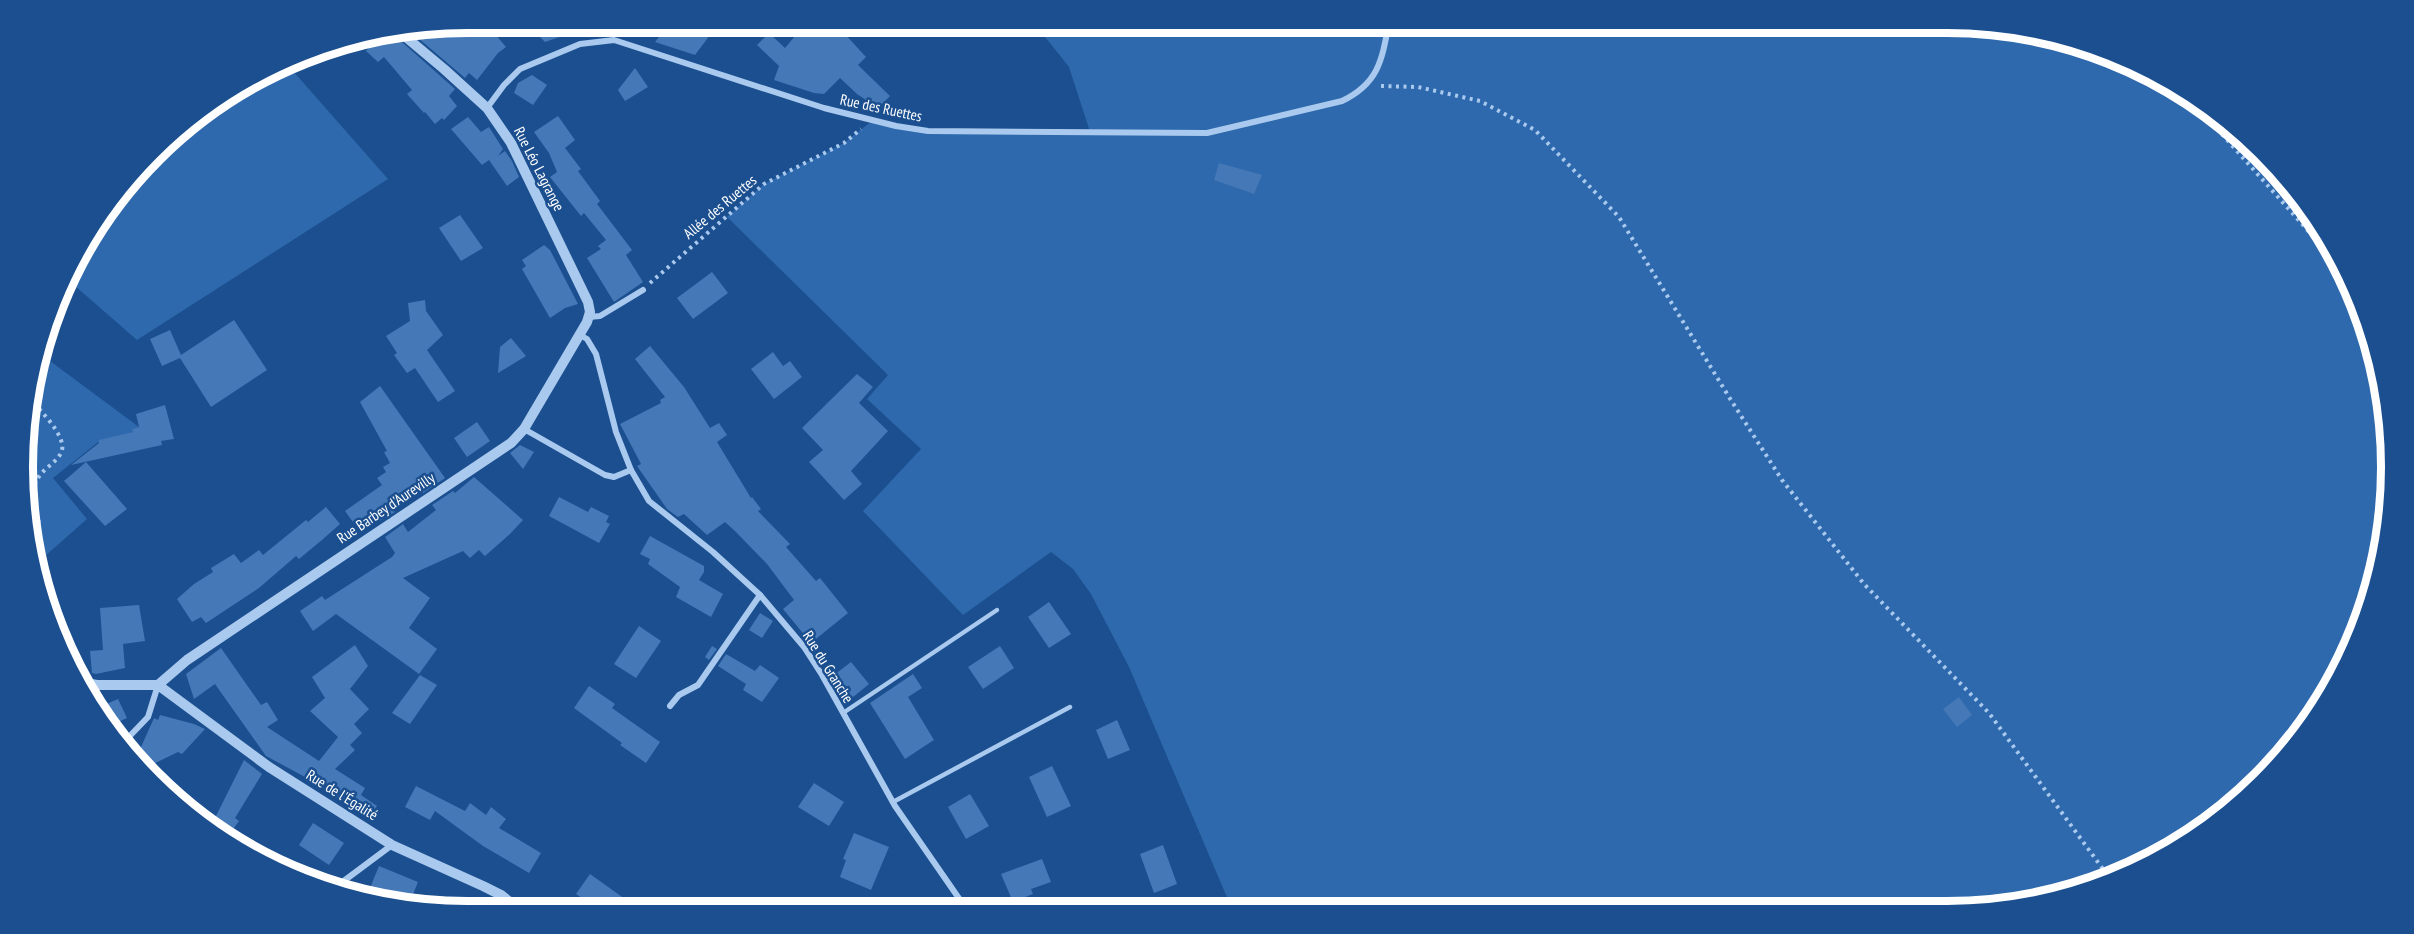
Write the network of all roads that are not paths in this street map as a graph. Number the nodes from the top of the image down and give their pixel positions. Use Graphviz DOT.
graph roads {
  1 [pos="1386,33"];
  2 [pos="406,38"];
  3 [pos="487,108"];
  4 [pos="643,290"];
  5 [pos="589,317"];
  6 [pos="580,335"];
  7 [pos="524,429"];
  8 [pos="631,470"];
  9 [pos="760,595"];
  10 [pos="997,610"];
  11 [pos="91,684"];
  12 [pos="158,685"];
  13 [pos="670,706"];
  14 [pos="1071,707"];
  15 [pos="843,713"];
  16 [pos="128,738"];
  17 [pos="893,802"];
  18 [pos="392,845"];
  19 [pos="342,882"];
  20 [pos="508,901"];
  21 [pos="961,901"];
  1 -- 3 [label="street, Rue des Ruettes"];
  2 -- 3 [label="street, Rue Léo Lagrange"];
  3 -- 5 [label="street, Rue Léo Lagrange"];
  4 -- 5 [label="street"];
  5 -- 6 [label="street, Rue Barbey d'Aurevilly"];
  6 -- 7 [label="street, Rue Barbey d'Aurevilly"];
  6 -- 8 [label="street, Rue du Granche"];
  7 -- 8 [label="street"];
  7 -- 12 [label="street, Rue Barbey d'Aurevilly"];
  8 -- 9 [label="street, Rue du Granche"];
  9 -- 13 [label="street"];
  9 -- 15 [label="street, Rue du Granche"];
  10 -- 15 [label="lane"];
  11 -- 12 [label="street"];
  12 -- 16 [label="street"];
  12 -- 18 [label="street, Rue de l'Égalité"];
  14 -- 17 [label="lane"];
  15 -- 17 [label="street, Rue du Granche"];
  17 -- 21 [label="street, Rue du Granche"];
  18 -- 19 [label="street"];
  18 -- 20 [label="street, Rue de l'Égalité"];
}
